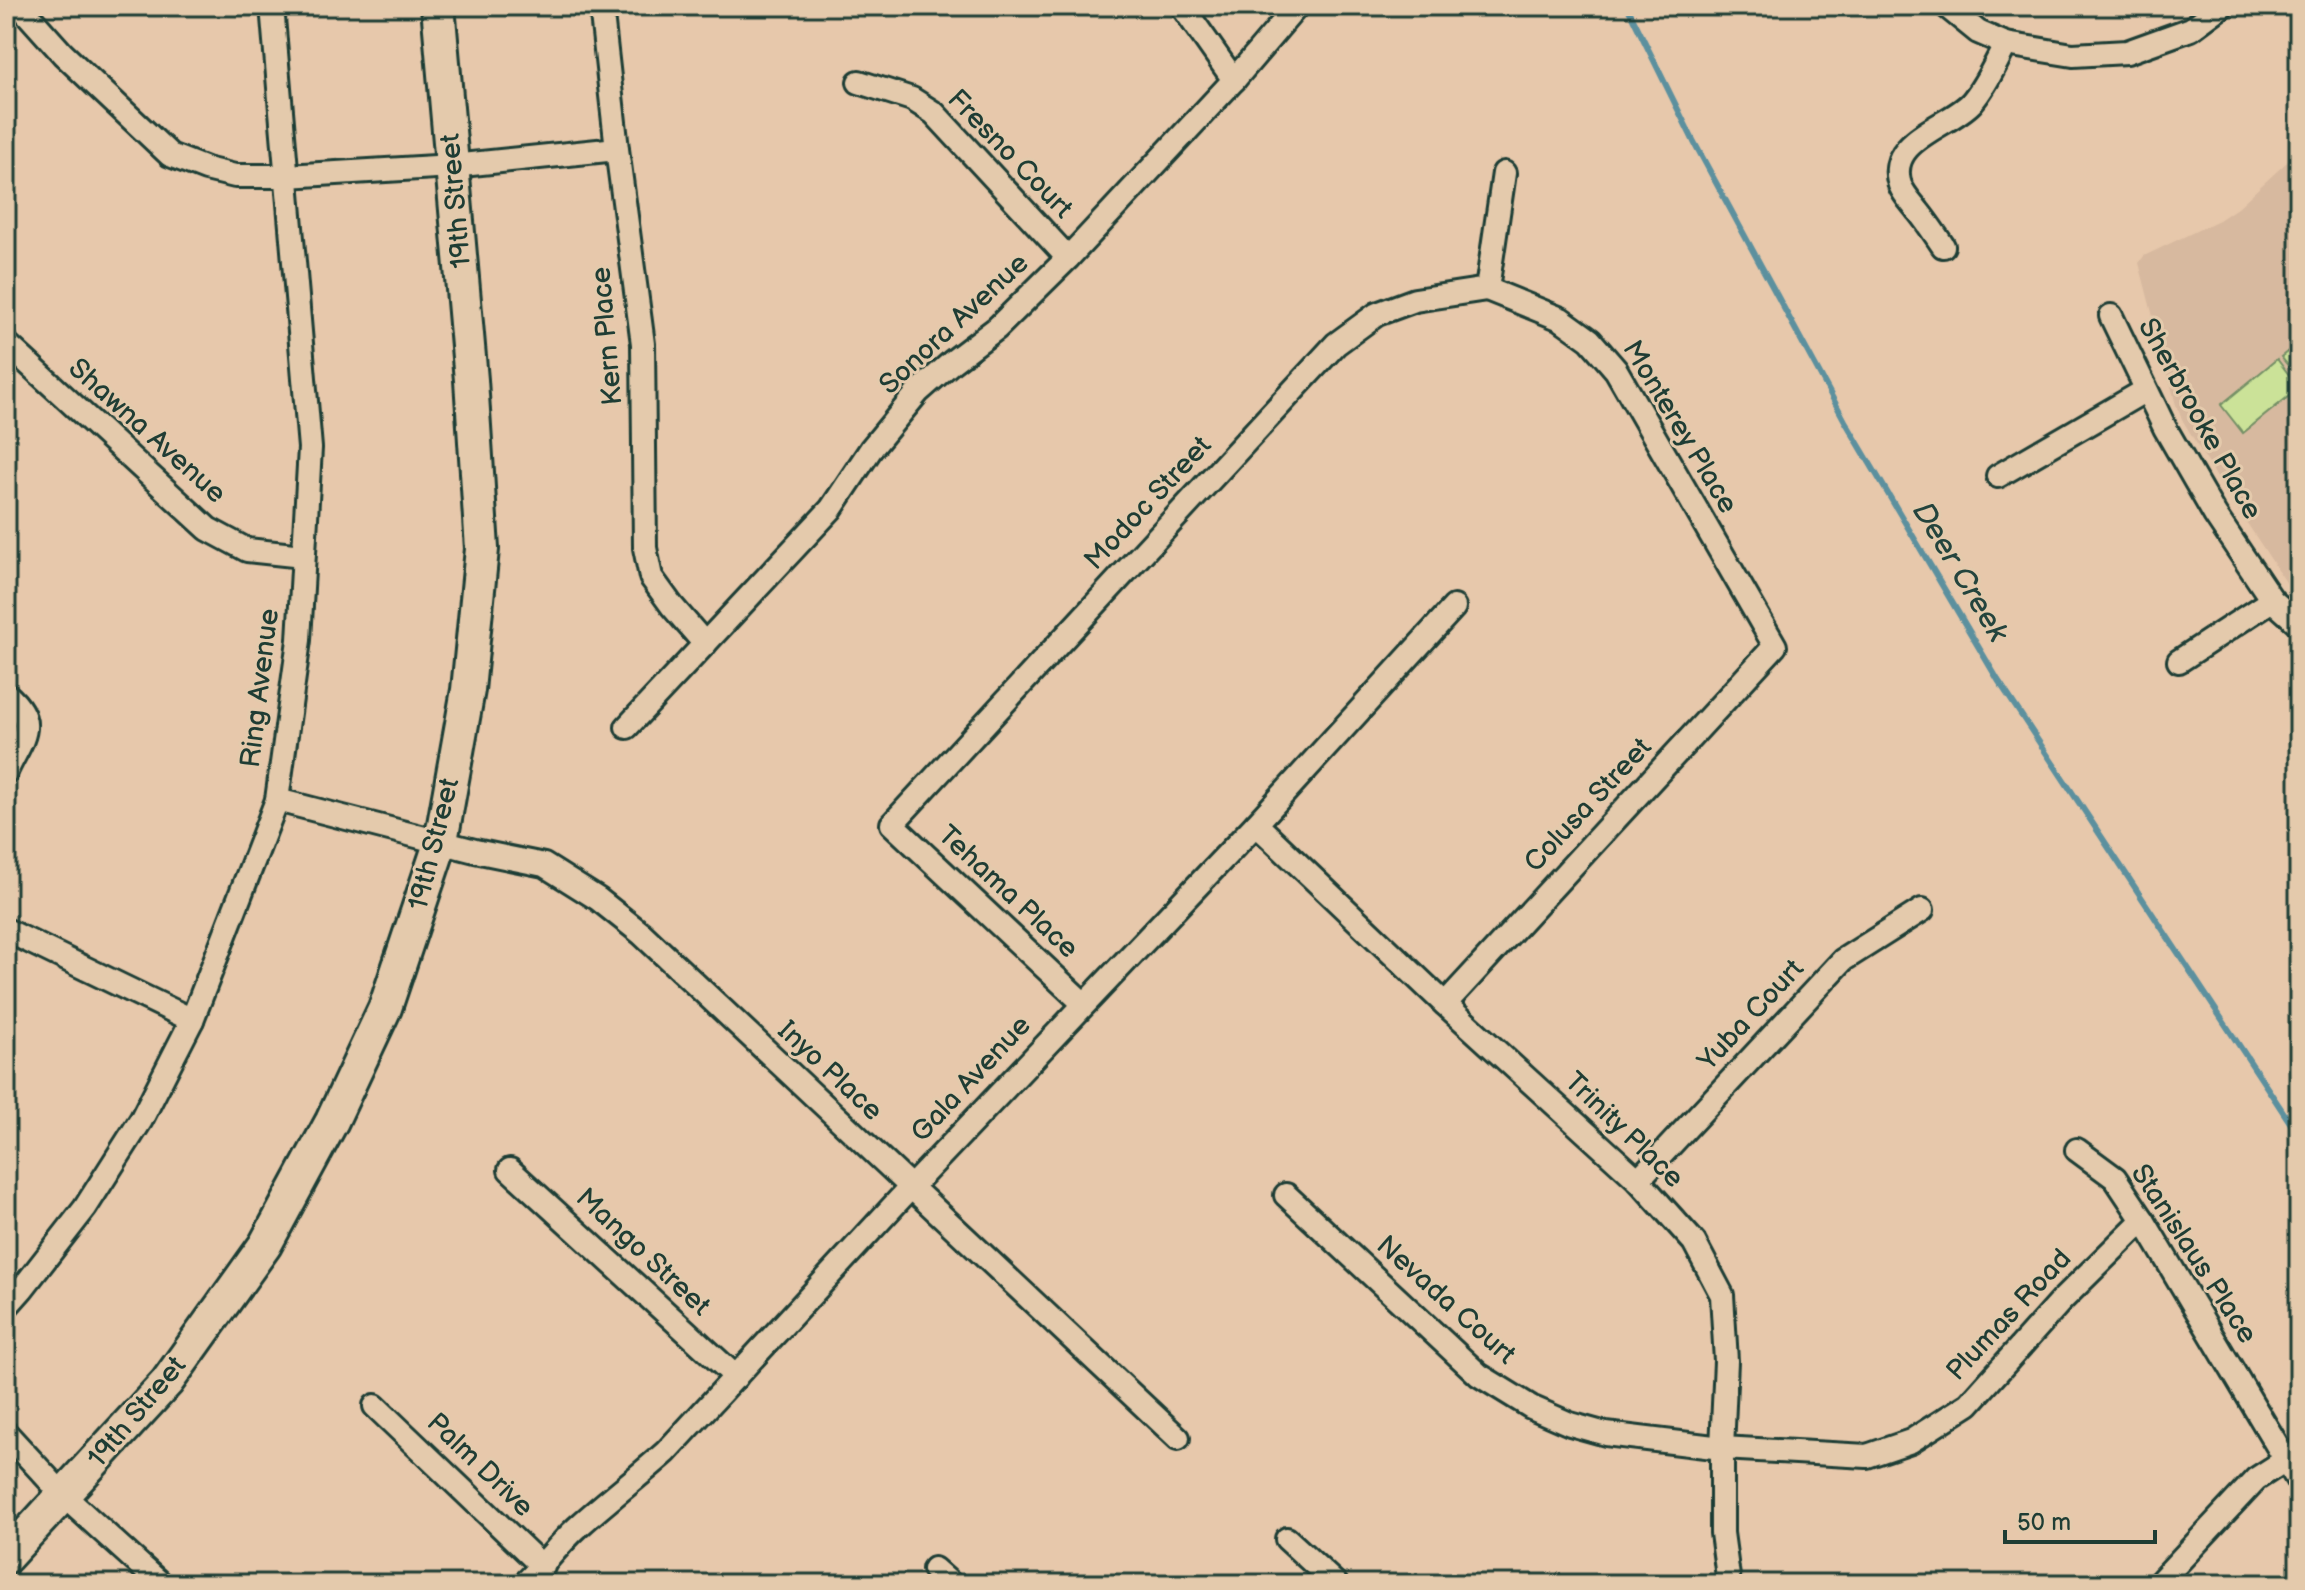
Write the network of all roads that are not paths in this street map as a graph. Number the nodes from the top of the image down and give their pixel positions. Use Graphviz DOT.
graph roads {
  1 [pos="20,6"];
  2 [pos="272,6"];
  3 [pos="438,6"];
  4 [pos="601,6"];
  5 [pos="1182,6"];
  6 [pos="1297,6"];
  7 [pos="1946,6"];
  8 [pos="2222,6"];
  9 [pos="2006,44"];
  10 [pos="1234,80"];
  11 [pos="859,82"];
  12 [pos="617,149"];
  13 [pos="452,166"];
  14 [pos="1504,173"];
  15 [pos="287,176"];
  16 [pos="1943,246"];
  17 [pos="1068,258"];
  18 [pos="1487,289"];
  19 [pos="2111,316"];
  20 [pos="6,343"];
  21 [pos="2146,390"];
  22 [pos="1998,476"];
  23 [pos="303,556"];
  24 [pos="2272,600"];
  25 [pos="1454,607"];
  26 [pos="2299,624"];
  27 [pos="705,644"];
  28 [pos="1775,646"];
  29 [pos="2179,661"];
  30 [pos="6,694"];
  31 [pos="627,727"];
  32 [pos="6,772"];
  33 [pos="277,800"];
  34 [pos="892,824"];
  35 [pos="1256,824"];
  36 [pos="441,841"];
  37 [pos="1922,910"];
  38 [pos="6,930"];
  39 [pos="1084,1004"];
  40 [pos="1445,1004"];
  41 [pos="192,1020"];
  42 [pos="2077,1150"];
  43 [pos="510,1170"];
  44 [pos="1638,1180"];
  45 [pos="910,1188"];
  46 [pos="1286,1195"];
  47 [pos="2143,1220"];
  48 [pos="6,1307"];
  49 [pos="736,1377"];
  50 [pos="375,1406"];
  51 [pos="6,1433"];
  52 [pos="1178,1438"];
  53 [pos="1722,1448"];
  54 [pos="2287,1459"];
  55 [pos="2299,1482"];
  56 [pos="64,1496"];
  57 [pos="1287,1539"];
  58 [pos="6,1557"];
  59 [pos="543,1567"];
  60 [pos="161,1584"];
  61 [pos="524,1584"];
  62 [pos="1336,1584"];
  63 [pos="1729,1584"];
  64 [pos="2158,1584"];
  1 -- 15 [label="street"];
  2 -- 15 [label="street, Ring Avenue"];
  3 -- 13 [label="street, 19th Street"];
  4 -- 12 [label="street, Kern Place"];
  5 -- 10 [label="street"];
  6 -- 10 [label="street, Sonora Avenue"];
  7 -- 9 [label="street"];
  8 -- 9 [label="street"];
  9 -- 16 [label="street"];
  10 -- 17 [label="street, Sonora Avenue"];
  11 -- 17 [label="street, Fresno Court"];
  12 -- 13 [label="street"];
  12 -- 27 [label="street, Kern Place"];
  13 -- 15 [label="street"];
  13 -- 36 [label="street, 19th Street"];
  14 -- 18 [label="street"];
  15 -- 23 [label="street, Ring Avenue"];
  17 -- 27 [label="street, Sonora Avenue"];
  18 -- 28 [label="street, Monterey Place"];
  18 -- 34 [label="street, Modoc Street"];
  19 -- 21 [label="street, Sherbrooke Place"];
  20 -- 23 [label="street, Shawna Avenue"];
  21 -- 22 [label="street"];
  21 -- 24 [label="street, Sherbrooke Place"];
  23 -- 33 [label="street, Ring Avenue"];
  24 -- 26 [label="street, Sherbrooke Place"];
  24 -- 29 [label="street"];
  25 -- 35 [label="street, Gala Avenue"];
  27 -- 31 [label="street, Sonora Avenue"];
  28 -- 40 [label="street, Colusa Street"];
  30 -- 32 [label="street"];
  33 -- 36 [label="street"];
  33 -- 41 [label="street, Ring Avenue"];
  34 -- 39 [label="street, Tehama Place"];
  35 -- 39 [label="street, Gala Avenue"];
  35 -- 40 [label="street, Trinity Place"];
  36 -- 45 [label="street, Inyo Place"];
  36 -- 56 [label="street, 19th Street"];
  37 -- 44 [label="street, Yuba Court"];
  38 -- 41 [label="street"];
  39 -- 45 [label="street, Gala Avenue"];
  40 -- 44 [label="street, Trinity Place"];
  41 -- 48 [label="street, Ring Avenue"];
  42 -- 47 [label="street, Stanislaus Place"];
  43 -- 49 [label="street, Mango Street"];
  44 -- 53 [label="street, Trinity Place"];
  45 -- 49 [label="street, Gala Avenue"];
  45 -- 52 [label="street, Inyo Place"];
  46 -- 53 [label="street, Nevada Court"];
  47 -- 53 [label="street, Plumas Road"];
  47 -- 54 [label="street, Stanislaus Place"];
  49 -- 59 [label="street, Gala Avenue"];
  50 -- 59 [label="street, Palm Drive"];
  51 -- 56 [label="street"];
  53 -- 63 [label="street, Trinity Place"];
  54 -- 55 [label="street, Stanislaus Place"];
  54 -- 64 [label="street"];
  56 -- 58 [label="street, 19th Street"];
  56 -- 60 [label="street"];
  57 -- 62 [label="street"];
  59 -- 61 [label="street, Gala Avenue"];
}
